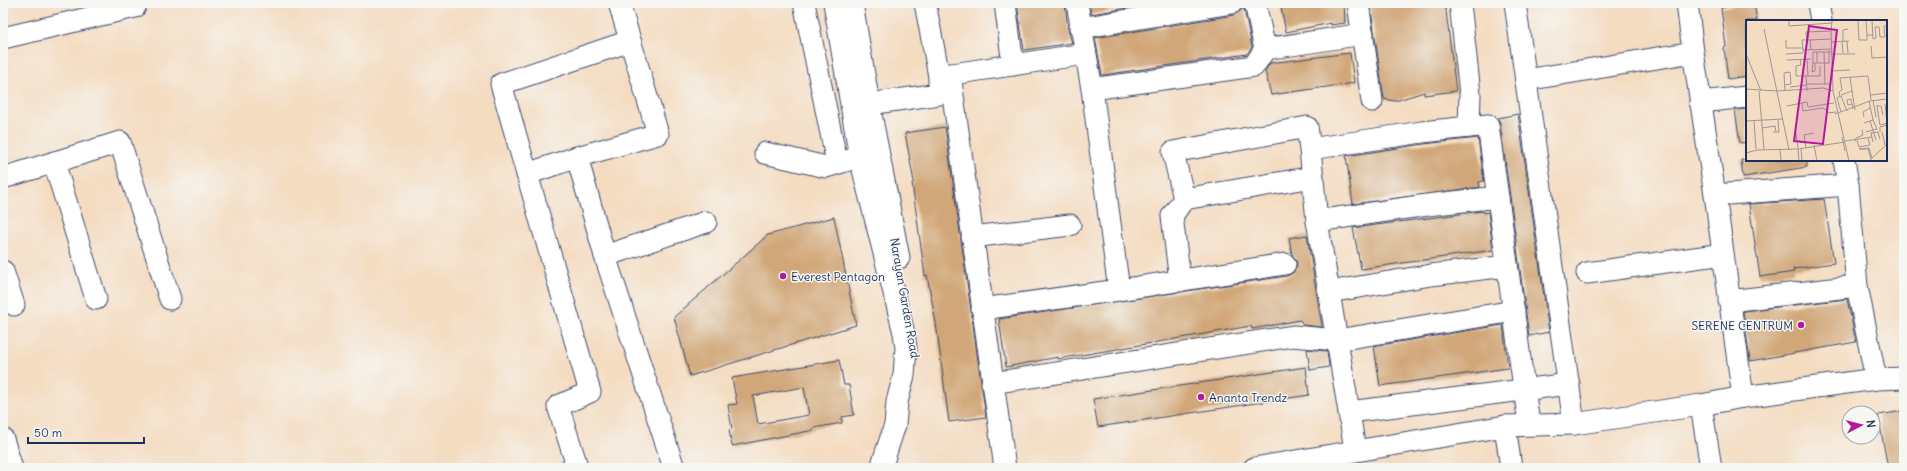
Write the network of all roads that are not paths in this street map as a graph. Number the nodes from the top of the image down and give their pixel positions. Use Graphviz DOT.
graph roads {
  1 [pos="619,3"];
  2 [pos="804,3"];
  3 [pos="834,3"];
  4 [pos="852,3"];
  5 [pos="925,3"];
  6 [pos="1005,3"];
  7 [pos="1077,3"];
  8 [pos="1232,3"];
  9 [pos="1255,3"];
  10 [pos="1358,3"];
  11 [pos="1460,3"];
  12 [pos="1515,3"];
  13 [pos="1687,3"];
  14 [pos="1818,3"];
  15 [pos="135,6"];
  16 [pos="1821,20"];
  17 [pos="1080,28"];
  18 [pos="1363,34"];
  19 [pos="3,38"];
  20 [pos="630,41"];
  21 [pos="1265,49"];
  22 [pos="1692,52"];
  23 [pos="1085,54"];
  24 [pos="1013,65"];
  25 [pos="944,75"];
  26 [pos="1526,80"];
  27 [pos="1092,89"];
  28 [pos="1746,97"];
  29 [pos="1372,101"];
  30 [pos="1700,102"];
  31 [pos="860,103"];
  32 [pos="1469,127"];
  33 [pos="1310,149"];
  34 [pos="766,153"];
  35 [pos="576,157"];
  36 [pos="860,158"];
  37 [pos="1844,161"];
  38 [pos="54,162"];
  39 [pos="837,163"];
  40 [pos="527,174"];
  41 [pos="1313,177"];
  42 [pos="3,178"];
  43 [pos="1848,185"];
  44 [pos="1715,195"];
  45 [pos="1498,197"];
  46 [pos="1184,200"];
  47 [pos="1317,221"];
  48 [pos="706,222"];
  49 [pos="1070,224"];
  50 [pos="972,237"];
  51 [pos="1723,254"];
  52 [pos="605,256"];
  53 [pos="1285,264"];
  54 [pos="1508,266"];
  55 [pos="3,272"];
  56 [pos="1586,273"];
  57 [pos="1180,281"];
  58 [pos="1857,286"];
  59 [pos="1119,290"];
  60 [pos="1329,292"];
  61 [pos="96,299"];
  62 [pos="170,299"];
  63 [pos="1729,301"];
  64 [pos="14,306"];
  65 [pos="982,309"];
  66 [pos="1514,311"];
  67 [pos="1337,340"];
  68 [pos="1904,378"];
  69 [pos="1876,379"];
  70 [pos="992,383"];
  71 [pos="1743,397"];
  72 [pos="1571,401"];
  73 [pos="1526,404"];
  74 [pos="1701,405"];
  75 [pos="895,425"];
  76 [pos="1505,426"];
  77 [pos="1351,427"];
  78 [pos="3,439"];
  79 [pos="12,468"];
  80 [pos="571,468"];
  81 [pos="674,468"];
  82 [pos="881,468"];
  83 [pos="1005,468"];
  84 [pos="1254,468"];
  85 [pos="1511,468"];
  86 [pos="1711,468"];
  1 -- 20 [label="street"];
  2 -- 39 [label="street"];
  3 -- 31 [label="street, Narayan Garden Road"];
  4 -- 31 [label="street, Narayan Garden Road"];
  5 -- 25 [label="street"];
  6 -- 24 [label="street"];
  7 -- 17 [label="street"];
  8 -- 17 [label="street"];
  9 -- 21 [label="street"];
  10 -- 18 [label="street"];
  11 -- 32 [label="street"];
  12 -- 26 [label="street"];
  13 -- 22 [label="street"];
  14 -- 16 [label="street"];
  15 -- 19 [label="street"];
  17 -- 23 [label="street"];
  18 -- 21 [label="street"];
  18 -- 29 [label="street"];
  20 -- 35 [label="street"];
  20 -- 40 [label="street"];
  21 -- 27 [label="street"];
  22 -- 26 [label="street"];
  22 -- 30 [label="street"];
  23 -- 24 [label="street"];
  23 -- 27 [label="street"];
  24 -- 25 [label="street"];
  25 -- 31 [label="street"];
  25 -- 50 [label="street"];
  26 -- 72 [label="street"];
  27 -- 59 [label="street"];
  28 -- 30 [label="street"];
  30 -- 44 [label="street"];
  31 -- 36 [label="street, Narayan Garden Road"];
  31 -- 75 [label="street, Narayan Garden Road"];
  32 -- 33 [label="street"];
  32 -- 45 [label="street"];
  33 -- 41 [label="street"];
  33 -- 46 [label="street"];
  34 -- 39 [label="street"];
  35 -- 40 [label="street"];
  35 -- 52 [label="street"];
  36 -- 39 [label="street"];
  36 -- 75 [label="street, Narayan Garden Road"];
  37 -- 43 [label="street"];
  38 -- 42 [label="street"];
  38 -- 61 [label="street"];
  38 -- 62 [label="street"];
  40 -- 80 [label="street"];
  41 -- 46 [label="street"];
  41 -- 47 [label="street"];
  43 -- 44 [label="street"];
  43 -- 58 [label="street"];
  44 -- 51 [label="street"];
  45 -- 47 [label="street"];
  45 -- 54 [label="street"];
  46 -- 57 [label="street"];
  47 -- 60 [label="street"];
  48 -- 52 [label="street"];
  49 -- 50 [label="street"];
  50 -- 65 [label="street"];
  51 -- 56 [label="street"];
  51 -- 63 [label="street"];
  52 -- 81 [label="street"];
  53 -- 57 [label="street"];
  54 -- 60 [label="street"];
  54 -- 66 [label="street"];
  55 -- 64 [label="street"];
  57 -- 59 [label="street"];
  58 -- 63 [label="street"];
  58 -- 69 [label="street"];
  59 -- 65 [label="street"];
  60 -- 67 [label="street"];
  63 -- 71 [label="street"];
  65 -- 70 [label="street"];
  66 -- 67 [label="street"];
  66 -- 73 [label="street"];
  67 -- 70 [label="street"];
  67 -- 77 [label="street"];
  68 -- 69 [label="street"];
  69 -- 71 [label="street"];
  70 -- 83 [label="street"];
  71 -- 74 [label="street"];
  72 -- 73 [label="street"];
  72 -- 73 [label="street"];
  72 -- 74 [label="street"];
  73 -- 76 [label="street"];
  73 -- 77 [label="street"];
  74 -- 86 [label="street"];
  75 -- 82 [label="street"];
  76 -- 77 [label="street"];
  76 -- 85 [label="street"];
  77 -- 84 [label="street"];
  78 -- 79 [label="street"];
}
